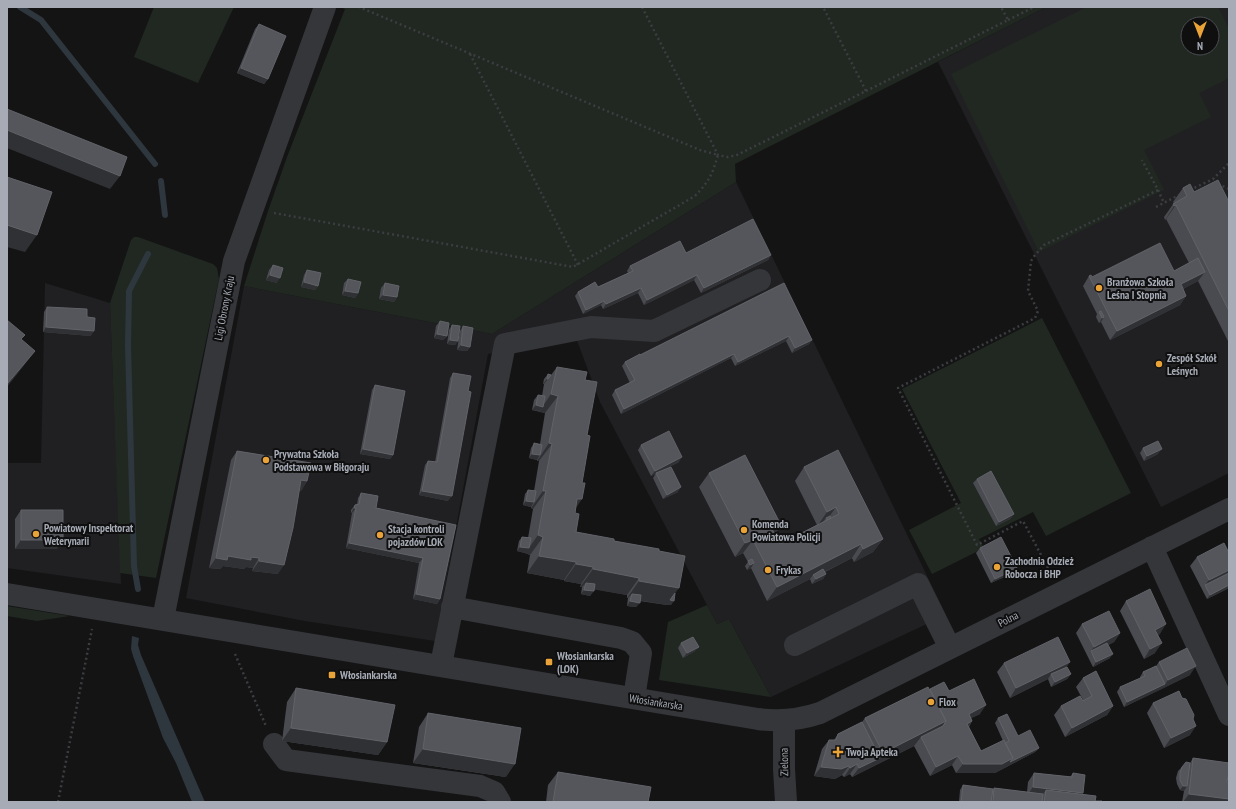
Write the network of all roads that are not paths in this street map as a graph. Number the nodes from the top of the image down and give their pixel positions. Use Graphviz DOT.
graph roads {
  1 [pos="325,7"];
  2 [pos="760,280"];
  3 [pos="1229,509"];
  4 [pos="1152,547"];
  5 [pos="7,594"];
  6 [pos="452,607"];
  7 [pos="163,619"];
  8 [pos="795,645"];
  9 [pos="950,648"];
  10 [pos="441,665"];
  11 [pos="634,698"];
  12 [pos="1229,714"];
  13 [pos="784,721"];
  14 [pos="274,744"];
  15 [pos="500,802"];
  16 [pos="786,802"];
  1 -- 7 [label="street, Ligi Obrony Kraju"];
  2 -- 6 [label="street"];
  3 -- 4 [label="street, Polna"];
  4 -- 9 [label="street, Polna"];
  4 -- 12 [label="street"];
  5 -- 7 [label="street, Włosiankarska"];
  6 -- 10 [label="street"];
  6 -- 11 [label="street"];
  7 -- 10 [label="street, Włosiankarska"];
  8 -- 9 [label="street"];
  9 -- 13 [label="street, Polna"];
  10 -- 11 [label="street, Włosiankarska"];
  11 -- 13 [label="street, Włosiankarska"];
  13 -- 16 [label="street, Zielona"];
  14 -- 15 [label="street"];
}
